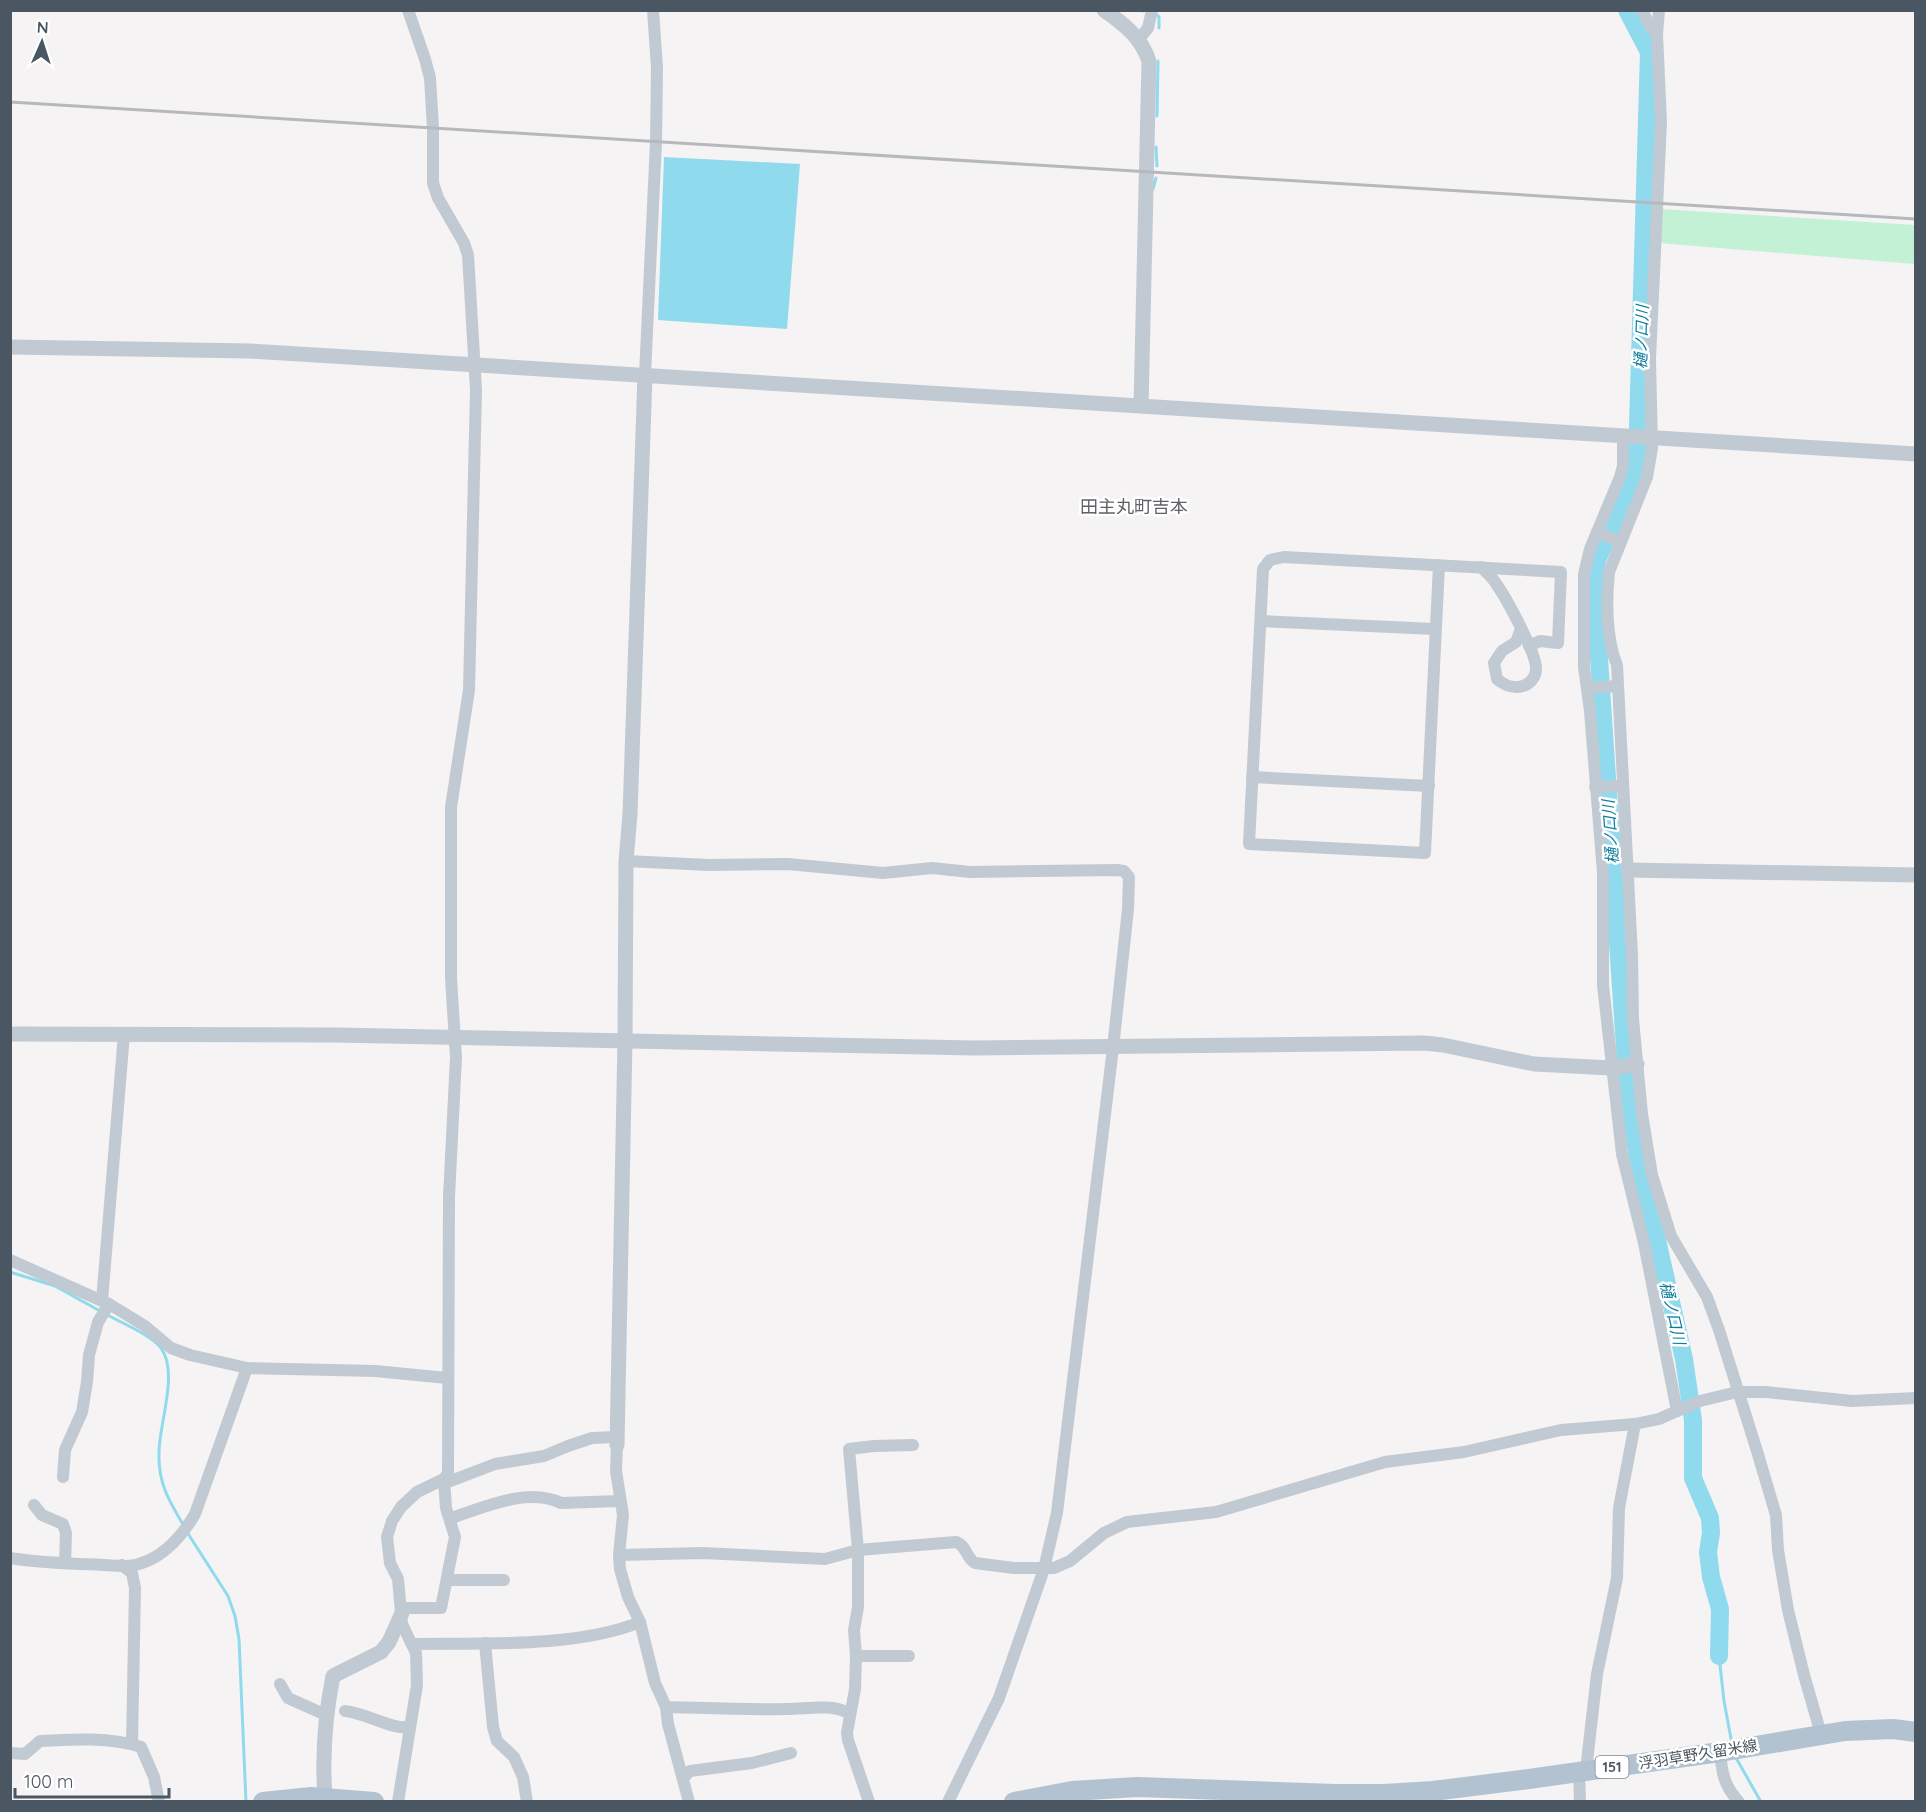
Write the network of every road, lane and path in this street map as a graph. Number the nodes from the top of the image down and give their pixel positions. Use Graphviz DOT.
graph roads {
  1 [pos="408,10"];
  2 [pos="653,10"];
  3 [pos="1104,10"];
  4 [pos="1152,10"];
  5 [pos="1642,10"];
  6 [pos="1659,10"];
  7 [pos="1658,34"];
  8 [pos="1138,39"];
  9 [pos="10,347"];
  10 [pos="475,365"];
  11 [pos="645,375"];
  12 [pos="1141,406"];
  13 [pos="1626,436"];
  14 [pos="1648,437"];
  15 [pos="1916,454"];
  16 [pos="1599,533"];
  17 [pos="1618,541"];
  18 [pos="1439,565"];
  19 [pos="1481,567"];
  20 [pos="1261,621"];
  21 [pos="1435,629"];
  22 [pos="1521,629"];
  23 [pos="1529,646"];
  24 [pos="1615,686"];
  25 [pos="1589,688"];
  26 [pos="1252,777"];
  27 [pos="1429,786"];
  28 [pos="1621,786"];
  29 [pos="1598,787"];
  30 [pos="626,861"];
  31 [pos="1628,870"];
  32 [pos="1916,875"];
  33 [pos="10,1034"];
  34 [pos="124,1034"];
  35 [pos="454,1037"];
  36 [pos="625,1040"];
  37 [pos="1113,1048"];
  38 [pos="1635,1064"];
  39 [pos="1614,1067"];
  40 [pos="10,1260"];
  41 [pos="106,1304"];
  42 [pos="247,1368"];
  43 [pos="447,1378"];
  44 [pos="1737,1392"];
  45 [pos="1916,1398"];
  46 [pos="1680,1410"];
  47 [pos="1635,1424"];
  48 [pos="616,1441"];
  49 [pos="913,1445"];
  50 [pos="63,1477"];
  51 [pos="444,1479"];
  52 [pos="621,1501"];
  53 [pos="34,1505"];
  54 [pos="451,1518"];
  55 [pos="858,1550"];
  56 [pos="619,1555"];
  57 [pos="10,1558"];
  58 [pos="65,1563"];
  59 [pos="122,1565"];
  60 [pos="1044,1569"];
  61 [pos="447,1580"];
  62 [pos="504,1580"];
  63 [pos="402,1611"];
  64 [pos="640,1622"];
  65 [pos="485,1643"];
  66 [pos="412,1644"];
  67 [pos="856,1656"];
  68 [pos="909,1656"];
  69 [pos="280,1684"];
  70 [pos="666,1707"];
  71 [pos="345,1711"];
  72 [pos="850,1714"];
  73 [pos="326,1715"];
  74 [pos="410,1727"];
  75 [pos="1916,1732"];
  76 [pos="1821,1734"];
  77 [pos="132,1743"];
  78 [pos="1729,1750"];
  79 [pos="10,1753"];
  80 [pos="791,1753"];
  81 [pos="1583,1771"];
  82 [pos="684,1777"];
  83 [pos="316,1798"];
  84 [pos="159,1802"];
  85 [pos="263,1802"];
  86 [pos="374,1802"];
  87 [pos="398,1802"];
  88 [pos="527,1802"];
  89 [pos="689,1802"];
  90 [pos="869,1802"];
  91 [pos="948,1802"];
  92 [pos="1014,1802"];
  93 [pos="1580,1802"];
  94 [pos="1739,1802"];
  1 -- 10 [label="street"];
  2 -- 11 [label="street"];
  3 -- 8 [label="street"];
  4 -- 8 [label="street"];
  5 -- 7 [label="street"];
  6 -- 7 [label="street"];
  7 -- 14 [label="street"];
  8 -- 12 [label="street"];
  9 -- 10 [label="street"];
  10 -- 11 [label="street"];
  10 -- 35 [label="street"];
  11 -- 12 [label="street"];
  11 -- 30 [label="street"];
  12 -- 13 [label="street"];
  13 -- 14 [label="street"];
  13 -- 16 [label="street"];
  14 -- 15 [label="street"];
  14 -- 17 [label="street"];
  16 -- 17 [label="street"];
  16 -- 25 [label="street"];
  17 -- 24 [label="street"];
  18 -- 19 [label="street"];
  18 -- 20 [label="street"];
  18 -- 21 [label="street"];
  19 -- 22 [label="street"];
  19 -- 23 [label="street"];
  20 -- 21 [label="street"];
  20 -- 26 [label="street"];
  21 -- 27 [label="street"];
  22 -- 23 [label="street"];
  22 -- 23 [label="street"];
  24 -- 25 [label="street"];
  24 -- 28 [label="street"];
  25 -- 29 [label="street"];
  26 -- 27 [label="street"];
  26 -- 27 [label="street"];
  28 -- 29 [label="street"];
  28 -- 31 [label="street"];
  29 -- 39 [label="street"];
  30 -- 36 [label="street"];
  30 -- 37 [label="street"];
  31 -- 32 [label="street"];
  31 -- 38 [label="street"];
  33 -- 34 [label="street"];
  34 -- 35 [label="street"];
  34 -- 41 [label="street"];
  35 -- 36 [label="street"];
  35 -- 43 [label="street"];
  36 -- 37 [label="street"];
  36 -- 48 [label="street"];
  37 -- 39 [label="street"];
  37 -- 60 [label="street"];
  38 -- 39 [label="street"];
  38 -- 44 [label="street"];
  39 -- 46 [label="street"];
  40 -- 41 [label="street"];
  41 -- 42 [label="street"];
  41 -- 50 [label="street"];
  42 -- 43 [label="street"];
  42 -- 59 [label="street"];
  43 -- 51 [label="street"];
  44 -- 45 [label="street"];
  44 -- 46 [label="street"];
  44 -- 76 [label="street"];
  46 -- 47 [label="street"];
  47 -- 60 [label="street"];
  47 -- 81 [label="street"];
  48 -- 51 [label="street"];
  48 -- 52 [label="street"];
  49 -- 55 [label="street"];
  51 -- 54 [label="street"];
  51 -- 63 [label="street"];
  52 -- 54 [label="street"];
  52 -- 56 [label="street"];
  53 -- 58 [label="street"];
  54 -- 61 [label="street"];
  55 -- 56 [label="street"];
  55 -- 60 [label="street"];
  55 -- 67 [label="street"];
  56 -- 64 [label="street"];
  57 -- 58 [label="street"];
  58 -- 59 [label="street"];
  59 -- 77 [label="street"];
  60 -- 91 [label="street"];
  61 -- 62 [label="street"];
  61 -- 63 [label="street"];
  63 -- 66 [label="street"];
  63 -- 73 [label="street"];
  64 -- 65 [label="street"];
  64 -- 70 [label="street"];
  65 -- 66 [label="street"];
  65 -- 88 [label="street"];
  66 -- 74 [label="street"];
  67 -- 68 [label="street"];
  67 -- 72 [label="street"];
  69 -- 73 [label="street"];
  70 -- 72 [label="street"];
  70 -- 82 [label="street"];
  71 -- 74 [label="street"];
  72 -- 90 [label="street"];
  73 -- 83 [label="street"];
  74 -- 87 [label="street"];
  75 -- 76 [label="main road, 浮羽草野久留米線 / 151"];
  76 -- 78 [label="main road, 浮羽草野久留米線 / 151"];
  77 -- 79 [label="street"];
  77 -- 84 [label="street"];
  78 -- 81 [label="main road, 浮羽草野久留米線 / 151"];
  78 -- 94 [label="street"];
  80 -- 82 [label="street"];
  81 -- 92 [label="main road, 浮羽草野久留米線 / 151"];
  81 -- 93 [label="street"];
  82 -- 89 [label="street"];
  83 -- 85 [label="main road"];
  83 -- 86 [label="main road"];
}
